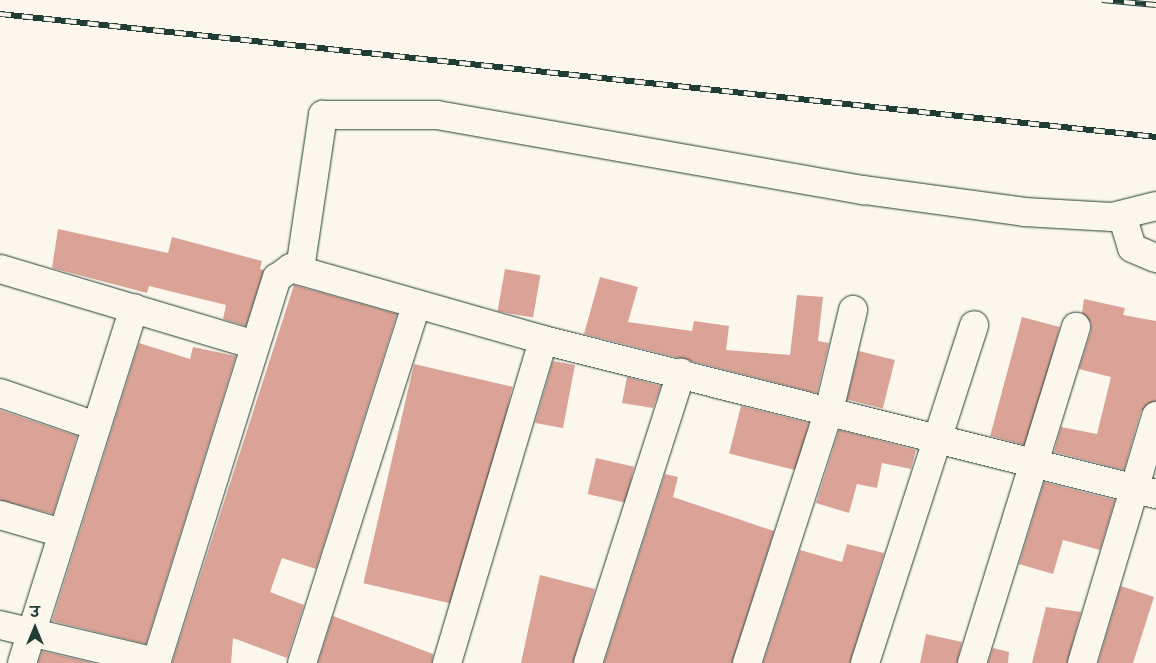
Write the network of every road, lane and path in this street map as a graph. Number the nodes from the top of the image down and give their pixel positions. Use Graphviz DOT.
graph roads {
  1 [pos="1156,206"];
  2 [pos="1122,215"];
  3 [pos="1156,258"];
  4 [pos="0,268"];
  5 [pos="300,269"];
  6 [pos="416,305"];
  7 [pos="134,308"];
  8 [pos="853,310"];
  9 [pos="974,325"];
  10 [pos="1076,327"];
  11 [pos="544,340"];
  12 [pos="255,345"];
  13 [pos="681,373"];
  14 [pos="0,394"];
  15 [pos="829,411"];
  16 [pos="1156,416"];
  17 [pos="96,426"];
  18 [pos="935,439"];
  19 [pos="1035,463"];
  20 [pos="1146,492"];
  21 [pos="0,515"];
  22 [pos="62,534"];
  23 [pos="0,625"];
  24 [pos="31,632"];
  25 [pos="22,663"];
  26 [pos="156,663"];
  27 [pos="302,663"];
  28 [pos="447,663"];
  29 [pos="588,663"];
  30 [pos="746,663"];
  31 [pos="865,663"];
  32 [pos="972,663"];
  33 [pos="1082,663"];
  1 -- 2 [label="street"];
  2 -- 3 [label="street"];
  2 -- 5 [label="street"];
  4 -- 7 [label="street"];
  5 -- 6 [label="street"];
  5 -- 12 [label="street"];
  6 -- 11 [label="street"];
  6 -- 27 [label="street"];
  7 -- 12 [label="street"];
  7 -- 17 [label="street"];
  8 -- 15 [label="street"];
  9 -- 18 [label="street"];
  10 -- 19 [label="street"];
  11 -- 13 [label="street"];
  11 -- 28 [label="street"];
  12 -- 26 [label="street"];
  13 -- 15 [label="street"];
  13 -- 29 [label="street"];
  14 -- 17 [label="street"];
  15 -- 18 [label="street"];
  15 -- 30 [label="street"];
  16 -- 20 [label="street"];
  17 -- 22 [label="street"];
  18 -- 19 [label="street"];
  18 -- 31 [label="street"];
  19 -- 20 [label="street"];
  19 -- 32 [label="street"];
  20 -- 33 [label="street"];
  21 -- 22 [label="street"];
  22 -- 24 [label="street"];
  23 -- 24 [label="street"];
  24 -- 25 [label="street"];
  24 -- 26 [label="street"];
}
